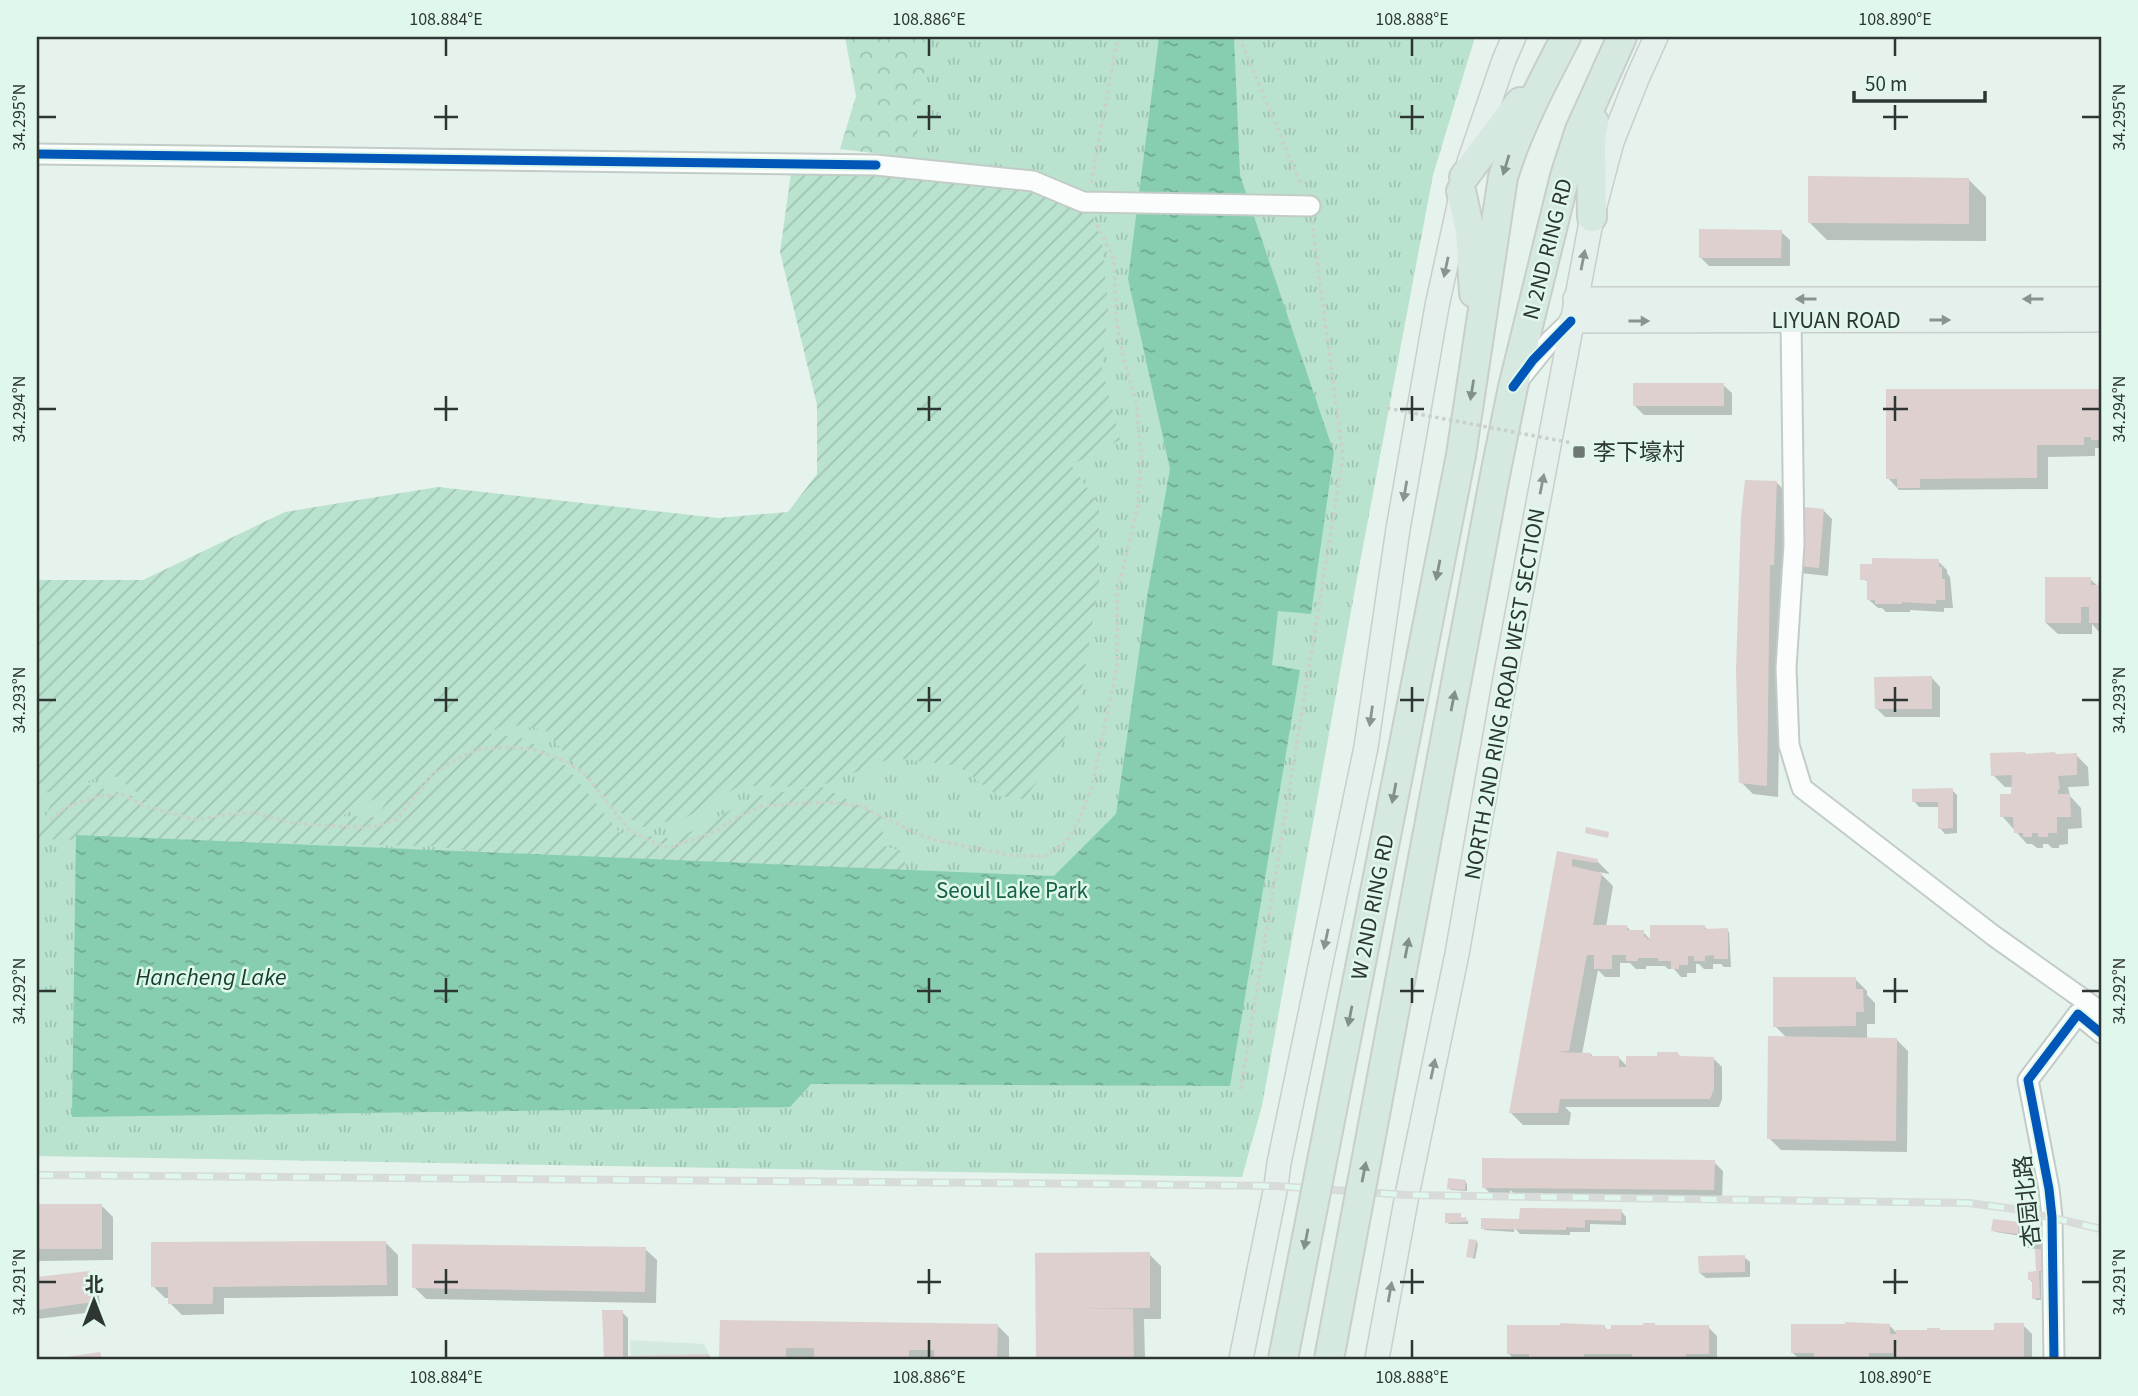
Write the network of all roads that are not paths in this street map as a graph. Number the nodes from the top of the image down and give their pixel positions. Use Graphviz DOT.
graph roads {
  1 [pos="1514,37"];
  2 [pos="1622,37"];
  3 [pos="1656,37"];
  4 [pos="1563,43"];
  5 [pos="1601,86"];
  6 [pos="37,154"];
  7 [pos="1463,184"];
  8 [pos="1310,206"];
  9 [pos="1592,217"];
  10 [pos="2101,299"];
  11 [pos="1573,310"];
  12 [pos="1791,320"];
  13 [pos="2101,320"];
  14 [pos="1479,342"];
  15 [pos="1513,387"];
  16 [pos="1461,455"];
  17 [pos="1496,470"];
  18 [pos="2101,1012"];
  19 [pos="2101,1033"];
  20 [pos="1241,1359"];
  21 [pos="1283,1359"];
  22 [pos="1329,1359"];
  23 [pos="1377,1359"];
  24 [pos="2054,1359"];
  1 -- 7 [label="main road"];
  2 -- 5 [label="highway, N 2ND RING RD"];
  3 -- 9 [label="main road, NORTH 2ND RING ROAD WEST SECTION"];
  4 -- 7 [label="highway"];
  4 -- 14 [label="highway, N 2ND RING RD, one-way"];
  5 -- 9 [label="highway"];
  5 -- 15 [label="highway, N 2ND RING RD"];
  6 -- 8 [label="street"];
  7 -- 14 [label="highway"];
  7 -- 20 [label="main road, one-way"];
  11 -- 9 [label="main road, NORTH 2ND RING ROAD WEST SECTION, one-way"];
  10 -- 11 [label="main road, LIYUAN ROAD, one-way"];
  11 -- 12 [label="main road, LIYUAN ROAD, one-way"];
  11 -- 15 [label="street"];
  23 -- 11 [label="main road, NORTH 2ND RING ROAD WEST SECTION, one-way"];
  12 -- 13 [label="main road, LIYUAN ROAD, one-way"];
  12 -- 18 [label="street"];
  14 -- 16 [label="highway, N 2ND RING RD, one-way"];
  15 -- 17 [label="highway, N 2ND RING RD"];
  16 -- 21 [label="highway, W 2ND RING RD, one-way, bridge"];
  22 -- 17 [label="highway, W 2ND RING RD, one-way, bridge"];
  19 -- 24 [label="street, 杏园北路"];
}
